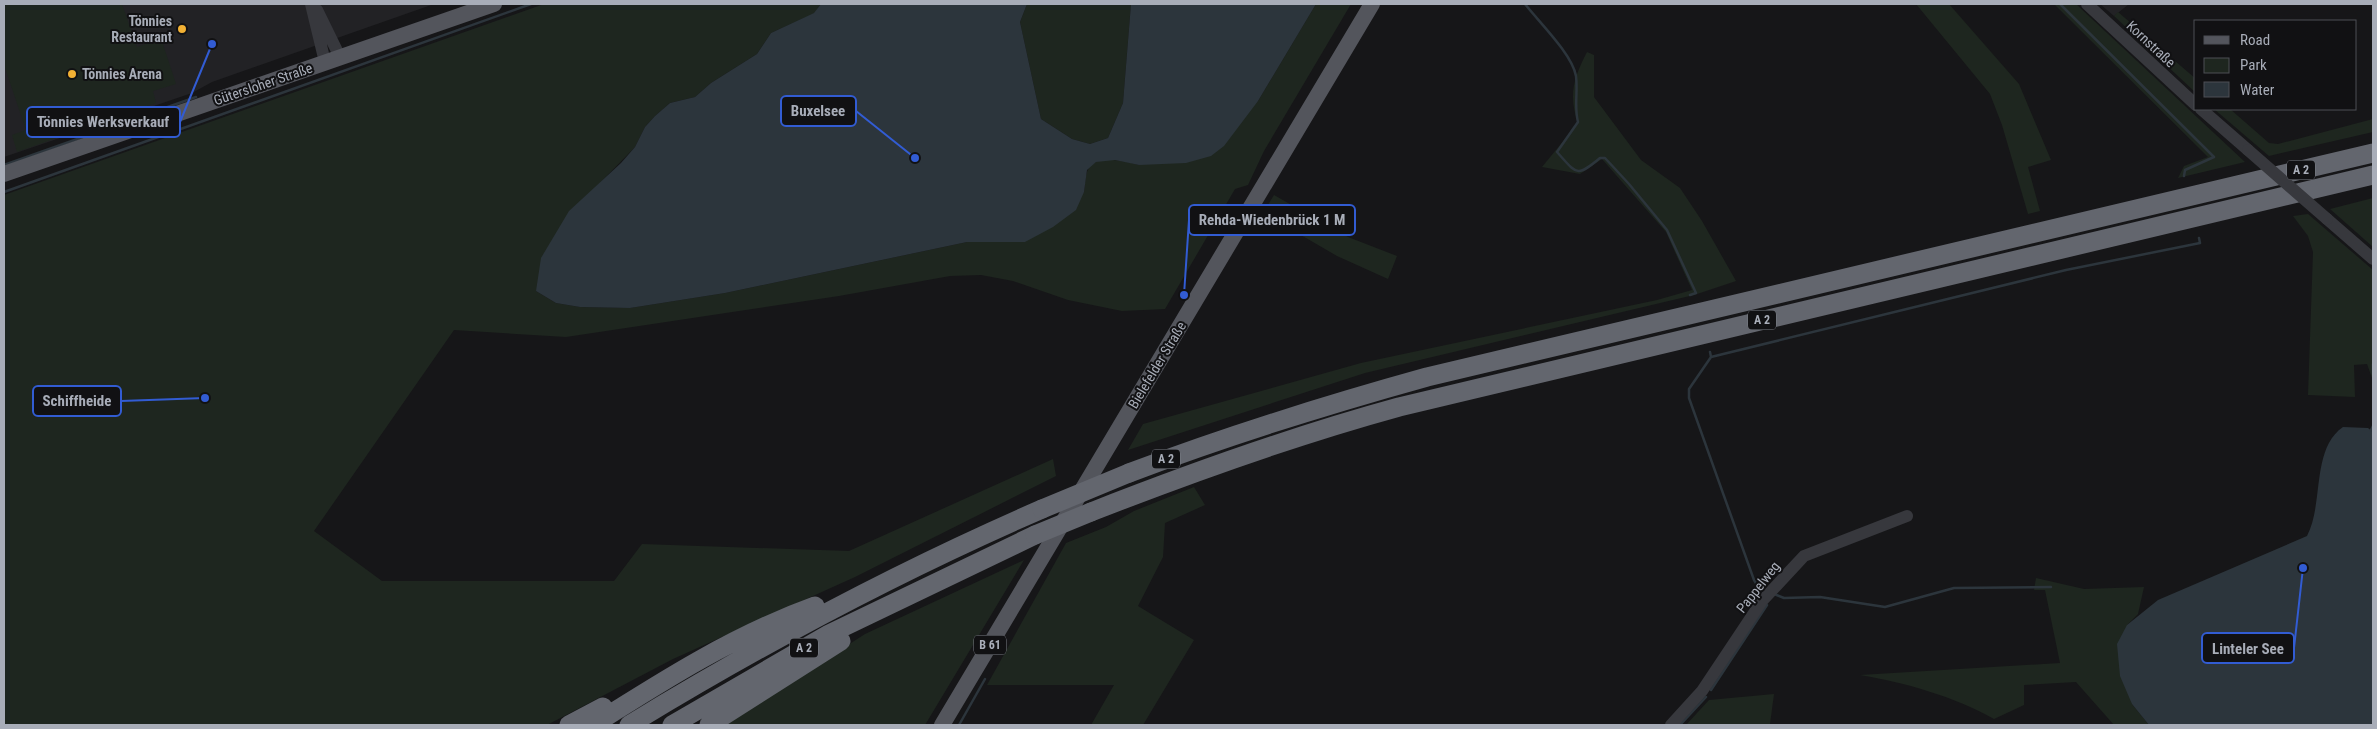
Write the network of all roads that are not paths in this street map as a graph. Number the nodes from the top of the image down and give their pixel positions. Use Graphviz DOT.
graph roads {
  1 [pos="313,4"];
  2 [pos="494,4"];
  3 [pos="1372,4"];
  4 [pos="2088,4"];
  5 [pos="333,60"];
  6 [pos="2194,102"];
  7 [pos="2202,110"];
  8 [pos="2373,153"];
  9 [pos="4,174"];
  10 [pos="2373,175"];
  11 [pos="2373,259"];
  12 [pos="1907,516"];
  13 [pos="891,578"];
  14 [pos="940,579"];
  15 [pos="674,674"];
  16 [pos="569,725"];
  17 [pos="593,725"];
  18 [pos="629,725"];
  19 [pos="672,725"];
  20 [pos="709,725"];
  21 [pos="942,725"];
  22 [pos="1671,725"];
  1 -- 5 [label="street"];
  2 -- 5 [label="main road, Gütersloher Straße"];
  3 -- 21 [label="main road, Bielefelder Straße / B 61"];
  4 -- 6 [label="street, Kornstraße"];
  5 -- 9 [label="main road, Gütersloher Straße"];
  7 -- 11 [label="street, bridge"];
  8 -- 13 [label="highway, A 2, bridge"];
  10 -- 14 [label="highway, A 2, bridge"];
  12 -- 22 [label="street, Pappelweg"];
  13 -- 15 [label="highway"];
  13 -- 18 [label="highway, A 2"];
  14 -- 19 [label="highway, A 2"];
  14 -- 20 [label="highway"];
  15 -- 16 [label="highway"];
  15 -- 17 [label="highway"];
}
